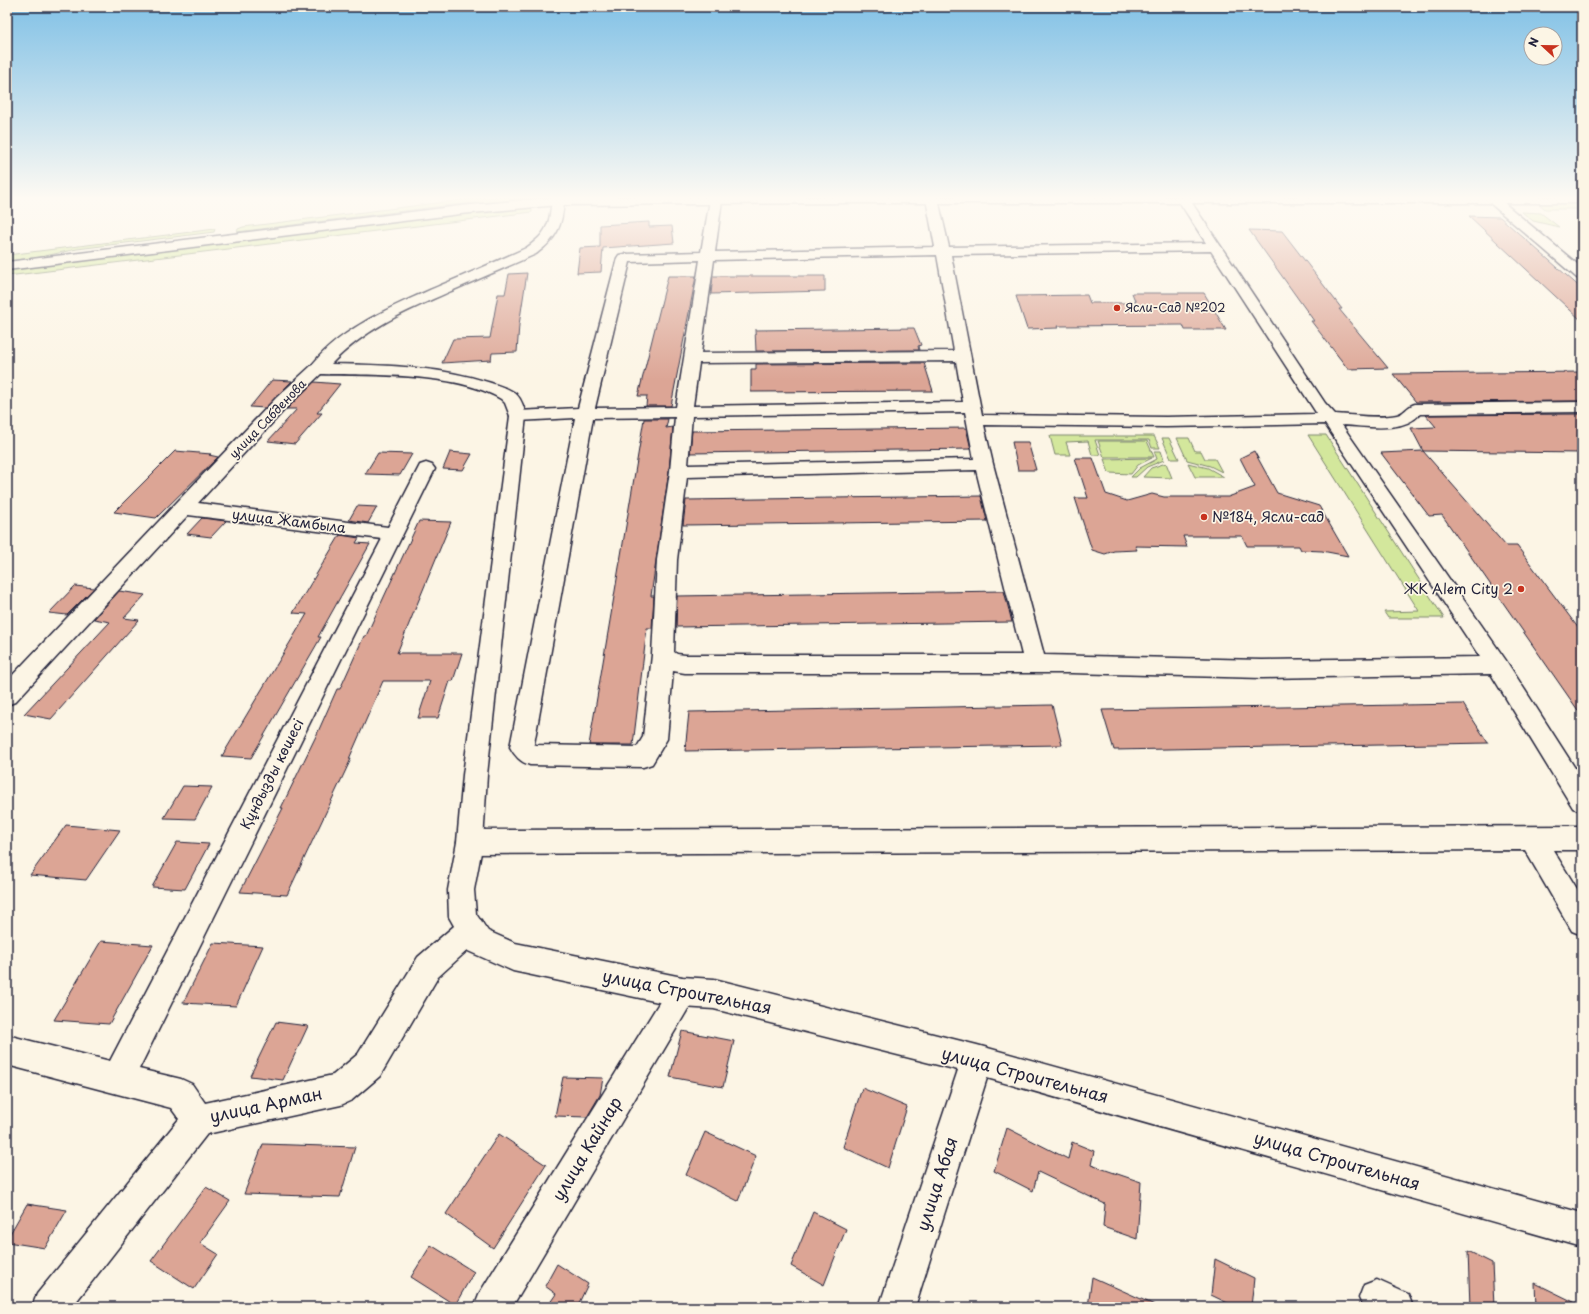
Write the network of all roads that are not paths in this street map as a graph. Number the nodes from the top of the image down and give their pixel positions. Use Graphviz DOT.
graph roads {
  1 [pos="57,258"];
  2 [pos="514,258"];
  3 [pos="624,258"];
  4 [pos="707,258"];
  5 [pos="944,258"];
  6 [pos="1222,258"];
  7 [pos="1562,258"];
  8 [pos="7,266"];
  9 [pos="1582,275"];
  10 [pos="962,356"];
  11 [pos="692,358"];
  12 [pos="317,368"];
  13 [pos="1582,407"];
  14 [pos="684,412"];
  15 [pos="585,413"];
  16 [pos="973,413"];
  17 [pos="518,416"];
  18 [pos="1330,419"];
  19 [pos="984,464"];
  20 [pos="426,469"];
  21 [pos="679,471"];
  22 [pos="184,508"];
  23 [pos="394,534"];
  24 [pos="663,655"];
  25 [pos="1035,665"];
  26 [pos="1497,665"];
  27 [pos="7,696"];
  28 [pos="1582,800"];
  29 [pos="1532,838"];
  30 [pos="1582,838"];
  31 [pos="470,842"];
  32 [pos="1582,922"];
  33 [pos="471,929"];
  34 [pos="682,992"];
  35 [pos="7,1050"];
  36 [pos="977,1060"];
  37 [pos="117,1079"];
  38 [pos="198,1120"];
  39 [pos="1582,1230"];
  40 [pos="50,1307"];
  41 [pos="492,1307"];
  42 [pos="897,1307"];
  1 -- 8 [label="street"];
  2 -- 12 [label="street, улица Сабденова"];
  3 -- 15 [label="street"];
  4 -- 11 [label="street"];
  5 -- 10 [label="street"];
  6 -- 18 [label="street"];
  7 -- 9 [label="street"];
  10 -- 11 [label="street"];
  10 -- 16 [label="street"];
  11 -- 14 [label="street"];
  12 -- 17 [label="street"];
  12 -- 22 [label="street, улица Сабденова"];
  13 -- 18 [label="street"];
  14 -- 15 [label="street"];
  14 -- 16 [label="street"];
  14 -- 21 [label="street"];
  15 -- 17 [label="street"];
  15 -- 24 [label="street"];
  16 -- 18 [label="street"];
  16 -- 19 [label="street"];
  17 -- 31 [label="street, улица Строительная"];
  18 -- 26 [label="street"];
  19 -- 21 [label="street"];
  19 -- 25 [label="street"];
  20 -- 23 [label="street, Құндызды көшесі"];
  21 -- 24 [label="street"];
  22 -- 23 [label="street, улица Жамбыла"];
  22 -- 27 [label="street, улица Сабденова"];
  23 -- 37 [label="street, Құндызды көшесі"];
  24 -- 25 [label="street"];
  25 -- 26 [label="street"];
  26 -- 28 [label="street"];
  29 -- 30 [label="street"];
  29 -- 31 [label="street"];
  29 -- 32 [label="street"];
  31 -- 33 [label="street, улица Строительная"];
  33 -- 34 [label="street, улица Строительная"];
  33 -- 38 [label="street, улица Арман"];
  34 -- 36 [label="street, улица Строительная"];
  34 -- 41 [label="street, улица Кайнар"];
  35 -- 37 [label="street"];
  36 -- 39 [label="street, улица Строительная"];
  36 -- 42 [label="street, улица Абая"];
  37 -- 38 [label="street"];
  38 -- 40 [label="street, улица Арман"];
}
